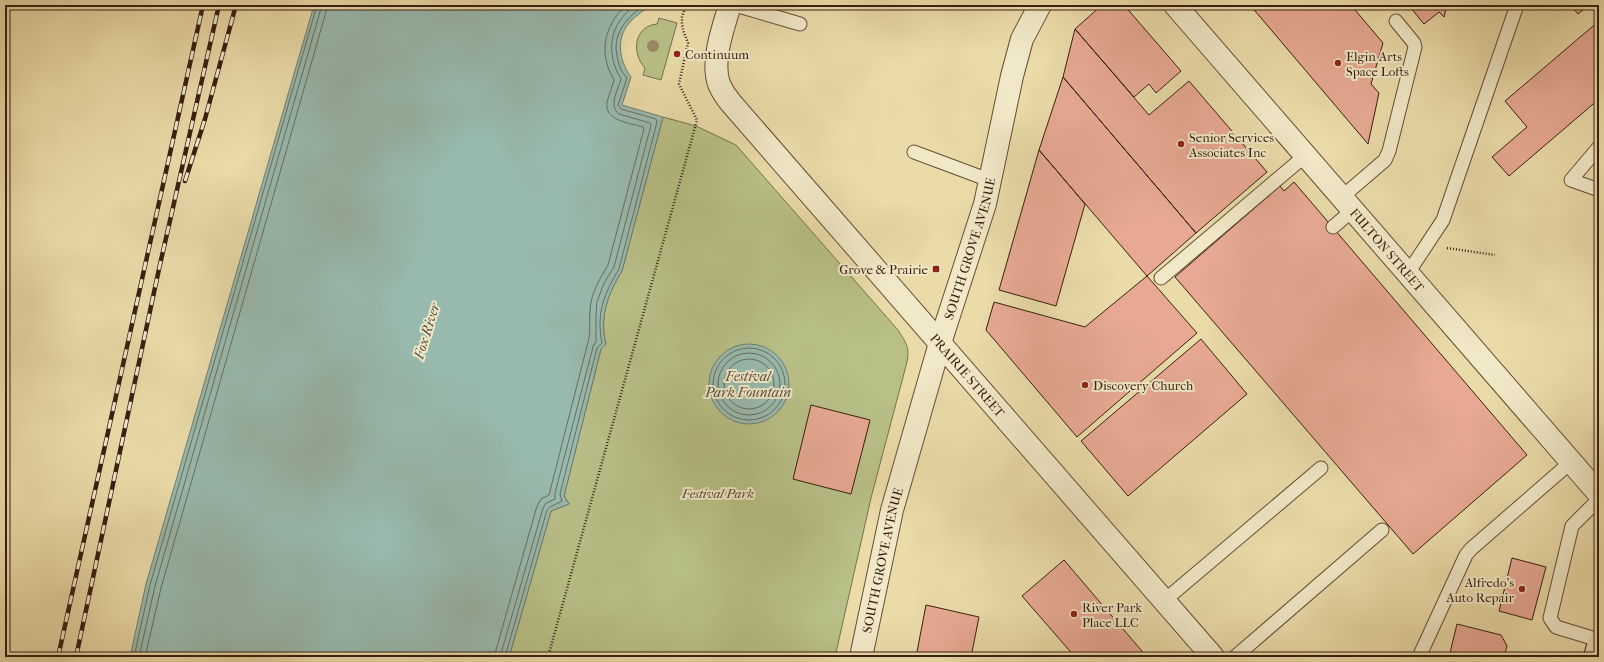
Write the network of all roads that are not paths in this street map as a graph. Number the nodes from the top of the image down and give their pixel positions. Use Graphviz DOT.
graph roads {
  1 [pos="730,5"];
  2 [pos="735,5"];
  3 [pos="1040,5"];
  4 [pos="1175,5"];
  5 [pos="1517,5"];
  6 [pos="1396,21"];
  7 [pos="800,24"];
  8 [pos="1599,147"];
  9 [pos="914,152"];
  10 [pos="1306,155"];
  11 [pos="989,180"];
  12 [pos="1599,190"];
  13 [pos="1347,203"];
  14 [pos="1333,227"];
  15 [pos="1408,273"];
  16 [pos="1161,278"];
  17 [pos="940,343"];
  18 [pos="1571,462"];
  19 [pos="1321,468"];
  20 [pos="1599,494"];
  21 [pos="1599,498"];
  22 [pos="1382,530"];
  23 [pos="1165,600"];
  24 [pos="1599,641"];
  25 [pos="861,657"];
  26 [pos="1213,657"];
  27 [pos="1235,657"];
  28 [pos="1419,657"];
  29 [pos="1595,657"];
  1 -- 17 [label="street, PRAIRIE STREET"];
  2 -- 7 [label="lane"];
  3 -- 11 [label="street, SOUTH GROVE AVENUE"];
  4 -- 10 [label="street, FULTON STREET"];
  5 -- 15 [label="lane"];
  6 -- 13 [label="lane"];
  8 -- 12 [label="lane"];
  9 -- 11 [label="lane"];
  10 -- 13 [label="street, FULTON STREET"];
  10 -- 16 [label="lane"];
  11 -- 17 [label="street, SOUTH GROVE AVENUE"];
  13 -- 14 [label="lane"];
  13 -- 15 [label="street, FULTON STREET"];
  15 -- 18 [label="street, FULTON STREET"];
  17 -- 23 [label="street, PRAIRIE STREET"];
  17 -- 25 [label="street, SOUTH GROVE AVENUE"];
  18 -- 20 [label="street, FULTON STREET"];
  18 -- 28 [label="lane"];
  19 -- 23 [label="lane"];
  21 -- 24 [label="lane"];
  22 -- 27 [label="lane"];
  23 -- 26 [label="street, PRAIRIE STREET"];
  24 -- 29 [label="main road"];
}
